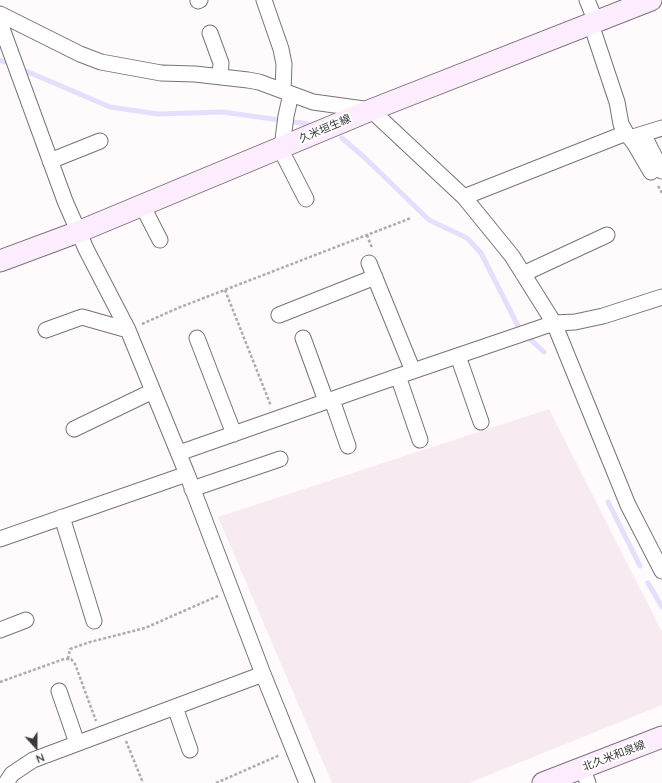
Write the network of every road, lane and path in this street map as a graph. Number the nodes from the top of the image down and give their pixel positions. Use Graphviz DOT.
graph roads {
  1 [pos="264,0"];
  2 [pos="587,0"];
  3 [pos="651,0"];
  4 [pos="0,14"];
  5 [pos="0,23"];
  6 [pos="593,23"];
  7 [pos="210,33"];
  8 [pos="220,77"];
  9 [pos="287,93"];
  10 [pos="371,110"];
  11 [pos="662,128"];
  12 [pos="633,135"];
  13 [pos="100,141"];
  14 [pos="282,147"];
  15 [pos="50,161"];
  16 [pos="656,172"];
  17 [pos="464,197"];
  18 [pos="306,199"];
  19 [pos="142,205"];
  20 [pos="411,218"];
  21 [pos="78,232"];
  22 [pos="607,235"];
  23 [pos="160,240"];
  24 [pos="0,261"];
  25 [pos="369,263"];
  26 [pos="523,274"];
  27 [pos="375,277"];
  28 [pos="225,290"];
  29 [pos="662,297"];
  30 [pos="279,315"];
  31 [pos="554,323"];
  32 [pos="46,330"];
  33 [pos="128,330"];
  34 [pos="196,338"];
  35 [pos="302,338"];
  36 [pos="458,356"];
  37 [pos="412,371"];
  38 [pos="398,376"];
  39 [pos="153,391"];
  40 [pos="329,400"];
  41 [pos="276,419"];
  42 [pos="481,422"];
  43 [pos="74,429"];
  44 [pos="234,434"];
  45 [pos="420,440"];
  46 [pos="348,446"];
  47 [pos="179,454"];
  48 [pos="280,459"];
  49 [pos="187,474"];
  50 [pos="192,489"];
  51 [pos="62,517"];
  52 [pos="0,539"];
  53 [pos="660,565"];
  54 [pos="231,590"];
  55 [pos="26,620"];
  56 [pos="94,621"];
  57 [pos="0,630"];
  58 [pos="68,659"];
  59 [pos="263,674"];
  60 [pos="59,691"];
  61 [pos="175,707"];
  62 [pos="120,727"];
  63 [pos="662,737"];
  64 [pos="77,743"];
  65 [pos="190,750"];
  66 [pos="293,750"];
  67 [pos="585,775"];
  68 [pos="6,783"];
  69 [pos="142,783"];
  70 [pos="216,783"];
  71 [pos="307,783"];
  72 [pos="543,783"];
  1 -- 9 [label="street"];
  2 -- 6 [label="street"];
  3 -- 6 [label="main road, 久米垣生線"];
  4 -- 8 [label="street"];
  5 -- 15 [label="street"];
  6 -- 10 [label="main road, 久米垣生線"];
  6 -- 12 [label="street"];
  7 -- 8 [label="street"];
  8 -- 9 [label="street"];
  9 -- 10 [label="street"];
  9 -- 14 [label="street"];
  10 -- 14 [label="main road, 久米垣生線"];
  10 -- 17 [label="street"];
  11 -- 12 [label="street"];
  12 -- 16 [label="street"];
  12 -- 17 [label="street"];
  13 -- 15 [label="street"];
  14 -- 18 [label="street"];
  14 -- 19 [label="main road, 久米垣生線"];
  15 -- 21 [label="street"];
  17 -- 26 [label="street"];
  19 -- 21 [label="main road, 久米垣生線"];
  19 -- 23 [label="street"];
  20 -- 28 [label="path"];
  21 -- 24 [label="main road, 久米垣生線"];
  21 -- 33 [label="street"];
  22 -- 26 [label="street"];
  25 -- 27 [label="street"];
  26 -- 31 [label="street"];
  27 -- 30 [label="street"];
  27 -- 37 [label="street"];
  28 -- 33 [label="path"];
  28 -- 41 [label="path"];
  29 -- 31 [label="street"];
  31 -- 36 [label="street"];
  31 -- 53 [label="street"];
  32 -- 33 [label="street"];
  33 -- 39 [label="street"];
  34 -- 44 [label="street"];
  35 -- 40 [label="street"];
  36 -- 37 [label="street"];
  36 -- 42 [label="street"];
  37 -- 38 [label="street"];
  38 -- 40 [label="street"];
  38 -- 45 [label="street"];
  39 -- 43 [label="street"];
  39 -- 47 [label="street"];
  40 -- 41 [label="street"];
  40 -- 46 [label="street"];
  41 -- 44 [label="street"];
  44 -- 47 [label="street"];
  47 -- 49 [label="street"];
  48 -- 50 [label="street"];
  49 -- 50 [label="street"];
  49 -- 51 [label="street"];
  50 -- 54 [label="street"];
  51 -- 52 [label="street"];
  51 -- 56 [label="street"];
  54 -- 58 [label="path"];
  54 -- 59 [label="street"];
  55 -- 57 [label="street"];
  59 -- 61 [label="street"];
  59 -- 66 [label="street"];
  60 -- 64 [label="street"];
  61 -- 62 [label="street"];
  61 -- 65 [label="street"];
  62 -- 64 [label="street"];
  62 -- 69 [label="path"];
  63 -- 67 [label="main road, 北久米和泉線"];
  64 -- 68 [label="street"];
  66 -- 70 [label="path"];
  66 -- 71 [label="street"];
  67 -- 72 [label="main road, 北久米和泉線"];
}
